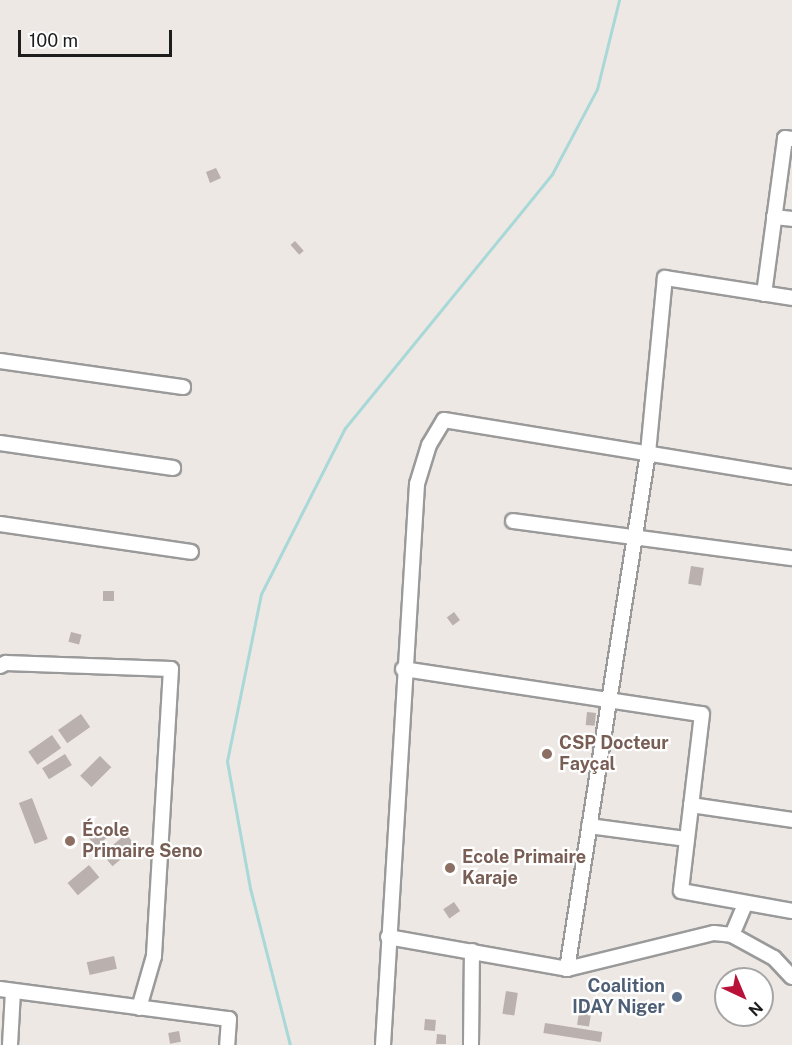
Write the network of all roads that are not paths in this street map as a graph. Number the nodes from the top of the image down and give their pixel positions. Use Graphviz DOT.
graph roads {
  1 [pos="792,139"];
  2 [pos="774,217"];
  3 [pos="792,219"];
  4 [pos="764,294"];
  5 [pos="792,298"];
  6 [pos="0,361"];
  7 [pos="183,387"];
  8 [pos="0,443"];
  9 [pos="648,453"];
  10 [pos="173,468"];
  11 [pos="792,477"];
  12 [pos="513,521"];
  13 [pos="0,524"];
  14 [pos="635,539"];
  15 [pos="191,552"];
  16 [pos="792,558"];
  17 [pos="0,666"];
  18 [pos="403,669"];
  19 [pos="609,701"];
  20 [pos="691,805"];
  21 [pos="792,820"];
  22 [pos="589,826"];
  23 [pos="687,839"];
  24 [pos="745,904"];
  25 [pos="792,911"];
  26 [pos="732,935"];
  27 [pos="388,937"];
  28 [pos="472,951"];
  29 [pos="567,969"];
  30 [pos="792,977"];
  31 [pos="7,990"];
  32 [pos="139,1008"];
  33 [pos="10,1045"];
  34 [pos="227,1045"];
  35 [pos="382,1045"];
  36 [pos="471,1045"];
  1 -- 2 [label="street"];
  2 -- 3 [label="street"];
  2 -- 4 [label="street"];
  4 -- 5 [label="street"];
  4 -- 9 [label="street"];
  6 -- 7 [label="street"];
  8 -- 10 [label="street"];
  9 -- 11 [label="street"];
  9 -- 14 [label="street"];
  9 -- 18 [label="street"];
  12 -- 14 [label="street"];
  13 -- 15 [label="street"];
  14 -- 16 [label="street"];
  14 -- 19 [label="street"];
  17 -- 32 [label="street"];
  18 -- 19 [label="street"];
  18 -- 27 [label="street"];
  19 -- 20 [label="street"];
  19 -- 22 [label="street"];
  20 -- 21 [label="street"];
  20 -- 23 [label="street"];
  22 -- 23 [label="street"];
  22 -- 29 [label="street"];
  23 -- 24 [label="street"];
  24 -- 25 [label="street"];
  24 -- 26 [label="street"];
  26 -- 29 [label="street"];
  26 -- 30 [label="street"];
  27 -- 28 [label="street"];
  27 -- 35 [label="street"];
  28 -- 29 [label="street"];
  28 -- 36 [label="street"];
  31 -- 32 [label="street"];
  31 -- 33 [label="street"];
  32 -- 34 [label="street"];
}
